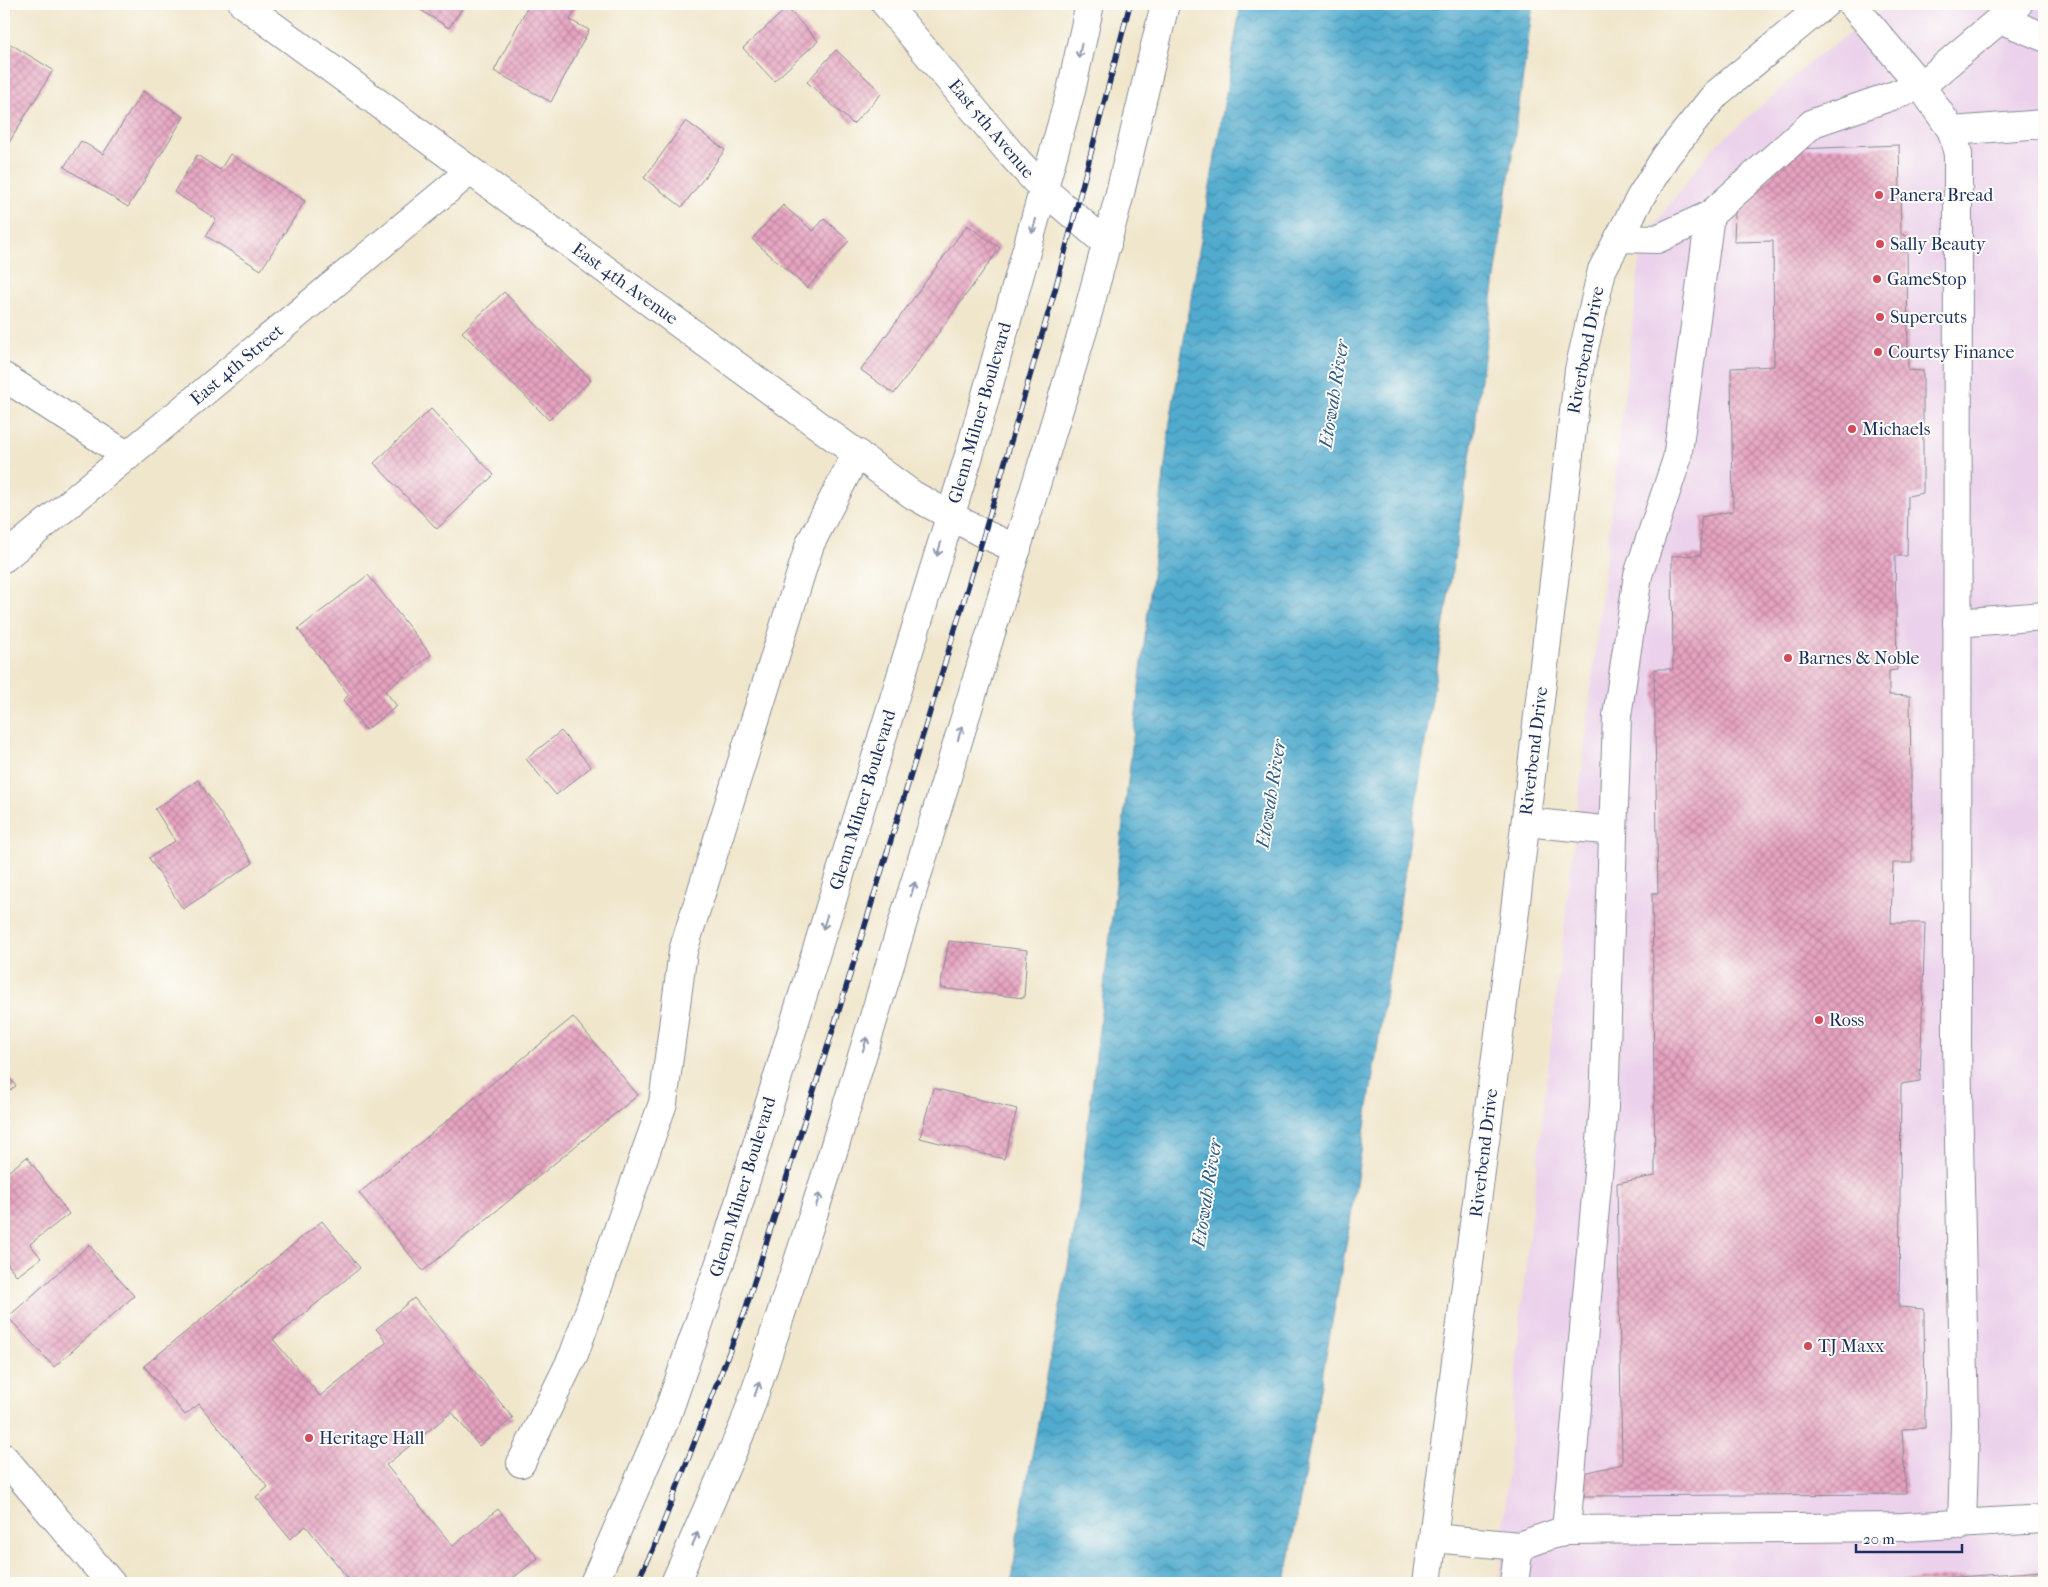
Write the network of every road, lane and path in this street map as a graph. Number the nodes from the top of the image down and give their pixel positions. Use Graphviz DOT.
graph roads {
  1 [pos="243,4"];
  2 [pos="886,4"];
  3 [pos="1090,4"];
  4 [pos="1165,4"];
  5 [pos="1825,4"];
  6 [pos="1852,4"];
  7 [pos="2009,11"];
  8 [pos="2044,37"];
  9 [pos="1921,86"];
  10 [pos="2044,124"];
  11 [pos="1952,132"];
  12 [pos="470,171"];
  13 [pos="1044,190"];
  14 [pos="1710,215"];
  15 [pos="1619,238"];
  16 [pos="1107,244"];
  17 [pos="4,377"];
  18 [pos="857,454"];
  19 [pos="128,456"];
  20 [pos="950,514"];
  21 [pos="1017,549"];
  22 [pos="4,558"];
  23 [pos="2044,616"];
  24 [pos="1957,623"];
  25 [pos="1526,822"];
  26 [pos="1613,831"];
  27 [pos="4,1458"];
  28 [pos="521,1463"];
  29 [pos="2044,1519"];
  30 [pos="1962,1524"];
  31 [pos="1566,1530"];
  32 [pos="1433,1538"];
  33 [pos="1519,1546"];
  34 [pos="111,1583"];
  35 [pos="594,1583"];
  36 [pos="675,1583"];
  37 [pos="1427,1583"];
  38 [pos="1514,1583"];
  1 -- 12 [label="street, East 4th Avenue"];
  2 -- 13 [label="street, East 5th Avenue"];
  3 -- 13 [label="street, Glenn Milner Boulevard, one-way"];
  4 -- 16 [label="street"];
  5 -- 15 [label="street, Riverbend Drive"];
  6 -- 9 [label="street"];
  7 -- 8 [label="street"];
  7 -- 9 [label="street"];
  9 -- 11 [label="street"];
  9 -- 14 [label="street"];
  10 -- 11 [label="street"];
  11 -- 24 [label="street"];
  12 -- 18 [label="street, East 4th Avenue"];
  12 -- 19 [label="street, East 4th Street"];
  13 -- 16 [label="street, East 5th Avenue"];
  13 -- 20 [label="street, Glenn Milner Boulevard, one-way"];
  14 -- 15 [label="street"];
  14 -- 26 [label="street"];
  15 -- 25 [label="street, Riverbend Drive"];
  16 -- 21 [label="street"];
  17 -- 19 [label="street"];
  18 -- 20 [label="street, East 4th Avenue"];
  18 -- 28 [label="street"];
  19 -- 22 [label="street, East 4th Street"];
  20 -- 21 [label="street, East 4th Avenue"];
  20 -- 35 [label="street, Glenn Milner Boulevard, one-way"];
  36 -- 21 [label="street, one-way"];
  23 -- 24 [label="street"];
  24 -- 30 [label="street"];
  25 -- 26 [label="street"];
  25 -- 32 [label="street, Riverbend Drive"];
  26 -- 31 [label="street"];
  27 -- 34 [label="street"];
  29 -- 30 [label="street"];
  30 -- 31 [label="street"];
  31 -- 33 [label="street"];
  32 -- 33 [label="street"];
  32 -- 37 [label="street, Riverbend Drive"];
  33 -- 38 [label="street"];
}
